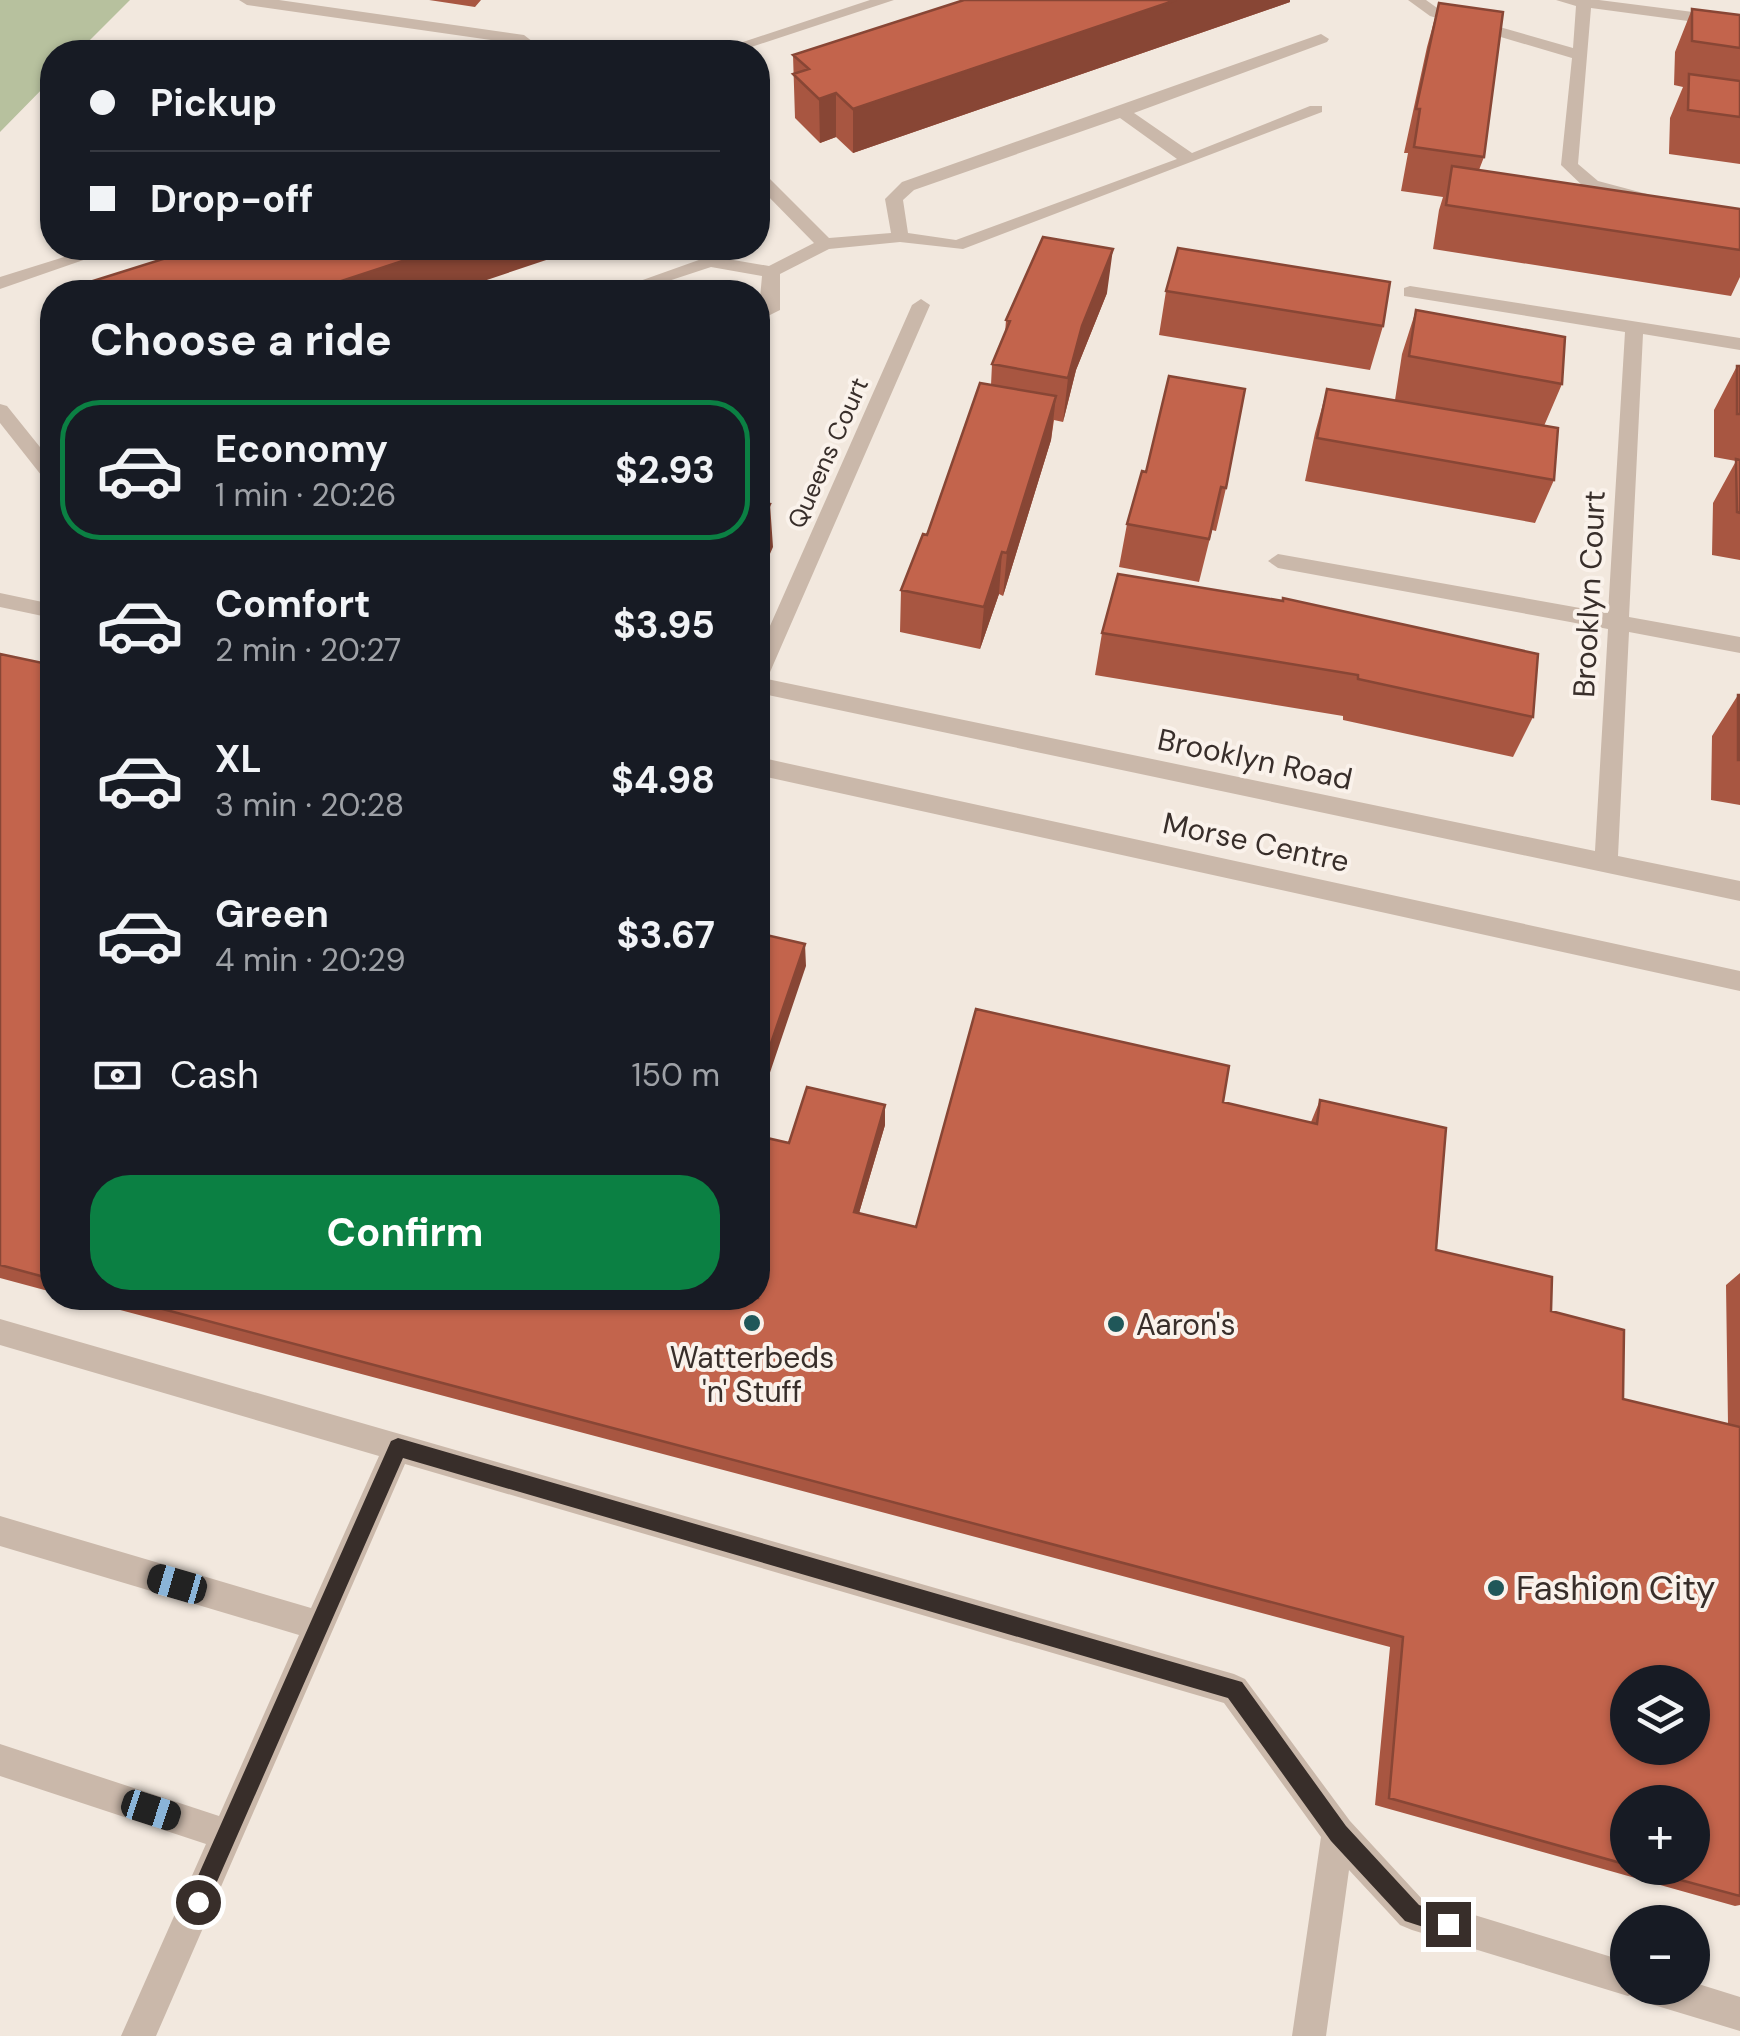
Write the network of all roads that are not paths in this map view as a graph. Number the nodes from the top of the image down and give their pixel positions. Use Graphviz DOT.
graph roads {
  1 [pos="247,0"];
  2 [pos="354,0"];
  3 [pos="886,0"];
  4 [pos="1416,0"];
  5 [pos="1564,0"];
  6 [pos="1584,3"];
  7 [pos="344,15"];
  8 [pos="1740,24"];
  9 [pos="1321,39"];
  10 [pos="524,40"];
  11 [pos="760,40"];
  12 [pos="1580,55"];
  13 [pos="1316,109"];
  14 [pos="1122,112"];
  15 [pos="1190,160"];
  16 [pos="770,189"];
  17 [pos="1667,202"];
  18 [pos="900,237"];
  19 [pos="825,244"];
  20 [pos="71,260"];
  21 [pos="772,272"];
  22 [pos="654,280"];
  23 [pos="0,283"];
  24 [pos="1410,292"];
  25 [pos="920,305"];
  26 [pos="770,310"];
  27 [pos="1634,327"];
  28 [pos="1740,344"];
  29 [pos="0,410"];
  30 [pos="40,460"];
  31 [pos="1278,561"];
  32 [pos="0,600"];
  33 [pos="40,609"];
  34 [pos="1618,623"];
  35 [pos="1740,645"];
  36 [pos="770,649"];
  37 [pos="770,688"];
  38 [pos="770,769"];
  39 [pos="1606,863"];
  40 [pos="1740,891"];
  41 [pos="1740,982"];
  42 [pos="0,1332"];
  43 [pos="398,1447"];
  44 [pos="0,1531"];
  45 [pos="319,1626"];
  46 [pos="0,1760"];
  47 [pos="1338,1833"];
  48 [pos="227,1835"];
  49 [pos="1610,1974"];
  50 [pos="1710,2005"];
  51 [pos="1740,2014"];
  52 [pos="138,2036"];
  53 [pos="1309,2036"];
  1 -- 7 [label="street"];
  2 -- 7 [label="street"];
  3 -- 11 [label="street"];
  4 -- 12 [label="street"];
  5 -- 6 [label="street"];
  6 -- 8 [label="street"];
  6 -- 12 [label="street"];
  7 -- 10 [label="street"];
  9 -- 14 [label="street"];
  12 -- 17 [label="street"];
  13 -- 15 [label="street"];
  14 -- 15 [label="street"];
  14 -- 18 [label="street"];
  15 -- 18 [label="street"];
  16 -- 19 [label="street"];
  18 -- 19 [label="street"];
  19 -- 21 [label="street"];
  20 -- 23 [label="street"];
  21 -- 22 [label="street"];
  21 -- 26 [label="street"];
  24 -- 27 [label="street"];
  25 -- 36 [label="street, Queens Court"];
  27 -- 28 [label="street"];
  27 -- 34 [label="street, Brooklyn Court"];
  29 -- 30 [label="street"];
  31 -- 34 [label="street"];
  32 -- 33 [label="street"];
  34 -- 35 [label="street"];
  34 -- 39 [label="street, Brooklyn Court"];
  37 -- 39 [label="street, Brooklyn Road"];
  38 -- 41 [label="street, Morse Centre"];
  39 -- 40 [label="street, Brooklyn Road"];
  42 -- 43 [label="street"];
  43 -- 45 [label="street"];
  43 -- 47 [label="street"];
  44 -- 45 [label="street"];
  45 -- 48 [label="street"];
  46 -- 48 [label="street"];
  47 -- 49 [label="street"];
  47 -- 53 [label="street"];
  48 -- 52 [label="street"];
  50 -- 51 [label="street"];
}
